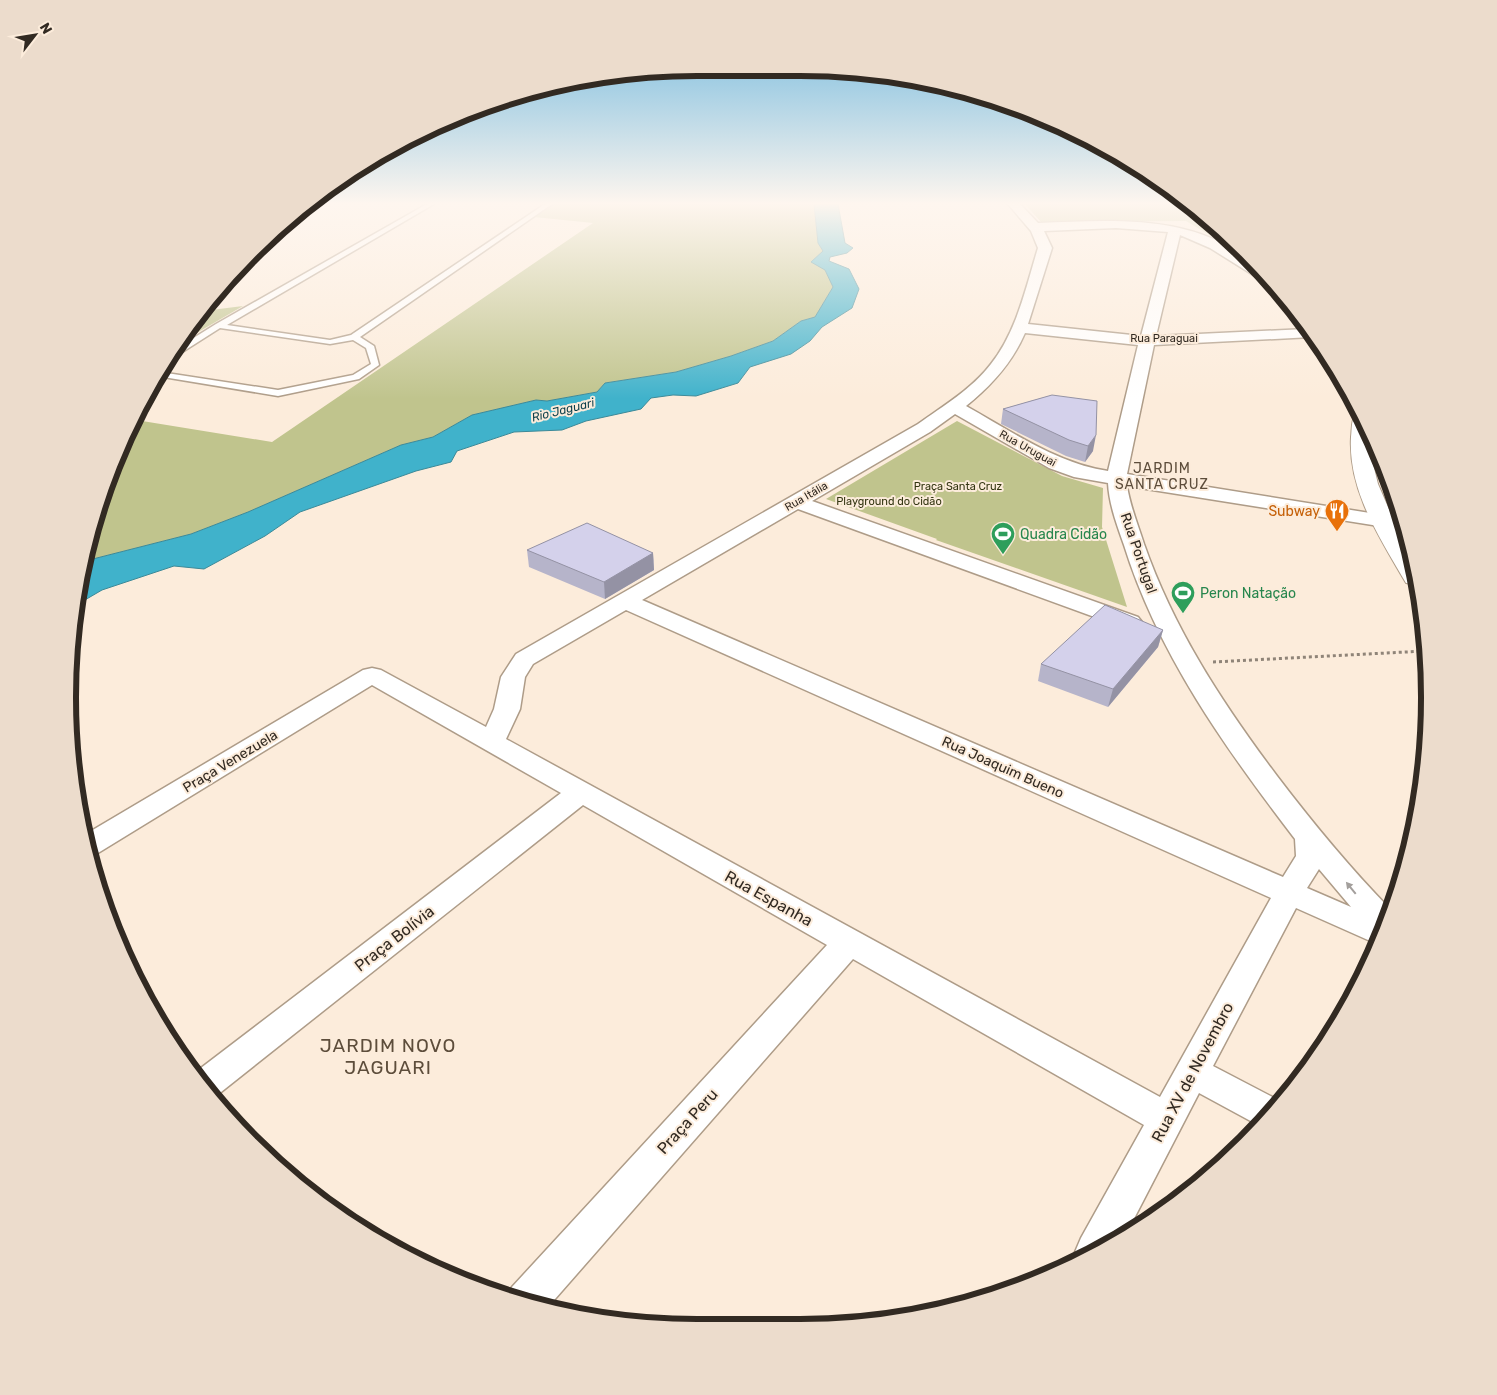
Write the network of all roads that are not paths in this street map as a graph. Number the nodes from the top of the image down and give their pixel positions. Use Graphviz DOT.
graph roads {
  1 [pos="318,269"];
  2 [pos="454,269"];
  3 [pos="1038,269"];
  4 [pos="1165,269"];
  5 [pos="219,326"];
  6 [pos="1019,328"];
  7 [pos="1302,333"];
  8 [pos="354,337"];
  9 [pos="1146,341"];
  10 [pos="185,346"];
  11 [pos="166,375"];
  12 [pos="955,407"];
  13 [pos="1361,432"];
  14 [pos="1117,478"];
  15 [pos="796,502"];
  16 [pos="1380,520"];
  17 [pos="1396,523"];
  18 [pos="1406,563"];
  19 [pos="626,601"];
  20 [pos="1174,637"];
  21 [pos="372,675"];
  22 [pos="492,742"];
  23 [pos="581,792"];
  24 [pos="1308,836"];
  25 [pos="93,843"];
  26 [pos="1289,892"];
  27 [pos="1380,918"];
  28 [pos="1375,930"];
  29 [pos="848,942"];
  30 [pos="1192,1072"];
  31 [pos="210,1082"];
  32 [pos="1264,1110"];
  33 [pos="1166,1119"];
  34 [pos="1102,1240"];
  35 [pos="530,1296"];
  1 -- 5 [label="lane"];
  2 -- 8 [label="lane"];
  3 -- 6 [label="street, Rua Itália"];
  4 -- 9 [label="street, Rua Portugal"];
  5 -- 8 [label="lane"];
  5 -- 10 [label="lane"];
  6 -- 9 [label="street, Rua Paraguai"];
  6 -- 12 [label="street, Rua Itália"];
  7 -- 9 [label="street, Rua Paraguai"];
  8 -- 11 [label="lane"];
  9 -- 14 [label="street, Rua Portugal"];
  12 -- 14 [label="street, Rua Uruguai"];
  12 -- 15 [label="street, Rua Itália"];
  13 -- 16 [label="street"];
  14 -- 16 [label="street, Rua Uruguai"];
  14 -- 20 [label="street, Rua Portugal"];
  15 -- 19 [label="street, Rua Itália"];
  15 -- 20 [label="street"];
  16 -- 17 [label="street, Rua Uruguai"];
  16 -- 18 [label="street"];
  19 -- 22 [label="street, Rua Itália"];
  19 -- 26 [label="street, Rua Joaquim Bueno"];
  20 -- 24 [label="street, Rua Portugal"];
  21 -- 22 [label="street, Rua Espanha"];
  21 -- 25 [label="street, Praça Venezuela"];
  22 -- 23 [label="street, Rua Espanha"];
  23 -- 29 [label="street, Rua Espanha"];
  23 -- 31 [label="street, Praça Bolívia"];
  24 -- 26 [label="street, Rua XV de Novembro"];
  27 -- 24 [label="street, Rua Portugal, one-way"];
  26 -- 28 [label="street, Rua Joaquim Bueno"];
  26 -- 30 [label="street, Rua XV de Novembro"];
  29 -- 33 [label="street, Rua Espanha"];
  29 -- 35 [label="street, Praça Peru"];
  30 -- 32 [label="street"];
  30 -- 33 [label="street, Rua XV de Novembro"];
  33 -- 34 [label="street, Rua XV de Novembro"];
}
